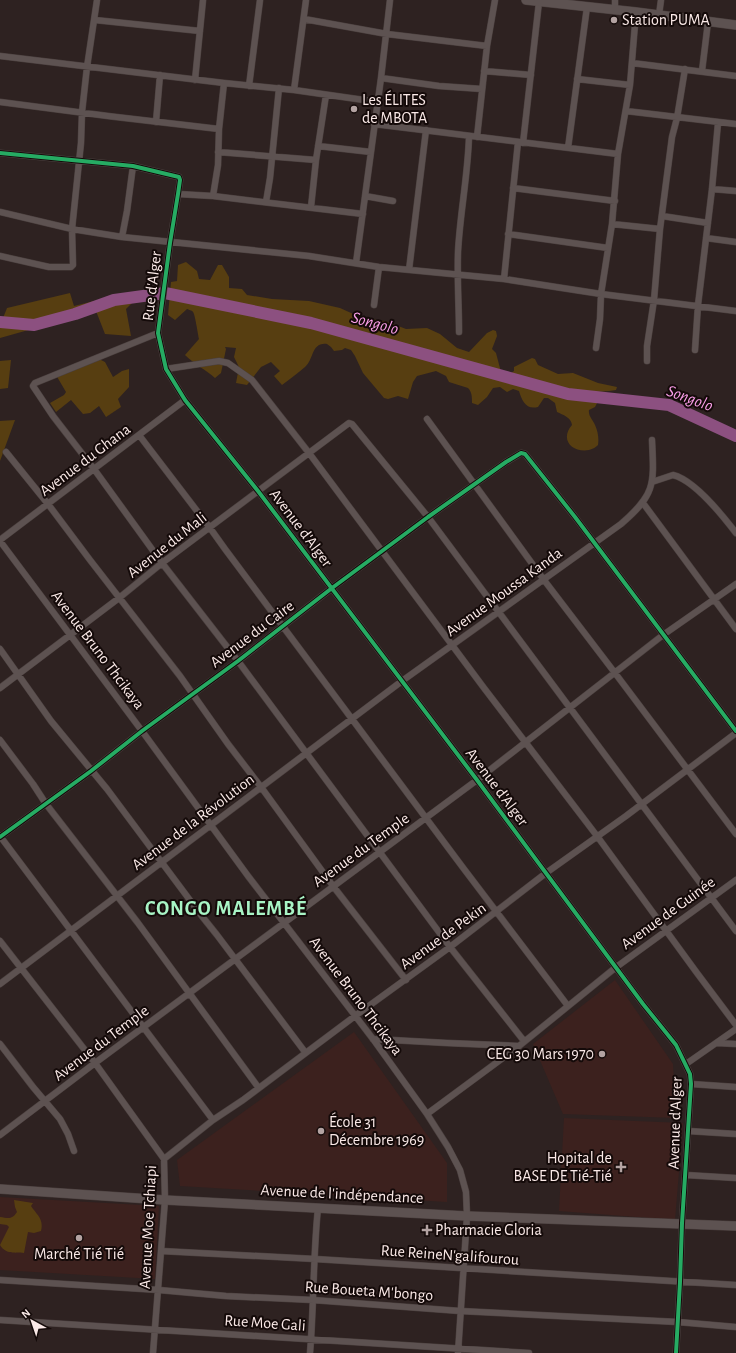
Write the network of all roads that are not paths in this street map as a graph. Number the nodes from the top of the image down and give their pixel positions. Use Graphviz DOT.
graph roads {
  1 [pos="97,0"];
  2 [pos="203,0"];
  3 [pos="260,0"];
  4 [pos="306,0"];
  5 [pos="390,0"];
  6 [pos="495,0"];
  7 [pos="526,0"];
  8 [pos="616,0"];
  9 [pos="661,0"];
  10 [pos="539,2"];
  11 [pos="562,2"];
  12 [pos="587,7"];
  13 [pos="614,10"];
  14 [pos="636,12"];
  15 [pos="659,15"];
  16 [pos="304,19"];
  17 [pos="94,20"];
  18 [pos="708,22"];
  19 [pos="736,25"];
  20 [pos="200,31"];
  21 [pos="387,34"];
  22 [pos="487,46"];
  23 [pos="0,56"];
  24 [pos="632,63"];
  25 [pos="87,67"];
  26 [pos="685,69"];
  27 [pos="484,71"];
  28 [pos="702,71"];
  29 [pos="160,75"];
  30 [pos="531,75"];
  31 [pos="736,76"];
  32 [pos="381,78"];
  33 [pos="577,79"];
  34 [pos="195,80"];
  35 [pos="224,83"];
  36 [pos="630,85"];
  37 [pos="249,86"];
  38 [pos="279,88"];
  39 [pos="294,90"];
  40 [pos="482,90"];
  41 [pos="326,94"];
  42 [pos="0,102"];
  43 [pos="378,102"];
  44 [pos="626,111"];
  45 [pos="82,112"];
  46 [pos="677,118"];
  47 [pos="156,122"];
  48 [pos="718,123"];
  49 [pos="374,124"];
  50 [pos="736,124"];
  51 [pos="219,129"];
  52 [pos="426,130"];
  53 [pos="469,136"];
  54 [pos="477,137"];
  55 [pos="521,142"];
  56 [pos="318,146"];
  57 [pos="568,148"];
  58 [pos="218,152"];
  59 [pos="371,152"];
  60 [pos="0,153"];
  61 [pos="618,154"];
  62 [pos="272,156"];
  63 [pos="316,160"];
  64 [pos="79,161"];
  65 [pos="133,166"];
  66 [pos="513,188"];
  67 [pos="712,189"];
  68 [pos="736,191"];
  69 [pos="178,194"];
  70 [pos="213,196"];
  71 [pos="365,196"];
  72 [pos="393,201"];
  73 [pos="614,201"];
  74 [pos="266,202"];
  75 [pos="311,207"];
  76 [pos="0,212"];
  77 [pos="363,214"];
  78 [pos="662,216"];
  79 [pos="708,223"];
  80 [pos="612,224"];
  81 [pos="72,229"];
  82 [pos="660,229"];
  83 [pos="508,234"];
  84 [pos="122,237"];
  85 [pos="706,238"];
  86 [pos="736,242"];
  87 [pos="170,243"];
  88 [pos="608,248"];
  89 [pos="0,256"];
  90 [pos="356,263"];
  91 [pos="379,267"];
  92 [pos="409,270"];
  93 [pos="458,275"];
  94 [pos="504,280"];
  95 [pos="601,294"];
  96 [pos="654,300"];
  97 [pos="374,305"];
  98 [pos="698,305"];
  99 [pos="736,311"];
  100 [pos="459,332"];
  101 [pos="158,333"];
  102 [pos="596,348"];
  103 [pos="695,350"];
  104 [pos="647,361"];
  105 [pos="166,369"];
  106 [pos="185,400"];
  107 [pos="427,419"];
  108 [pos="139,436"];
  109 [pos="652,440"];
  110 [pos="6,452"];
  111 [pos="309,453"];
  112 [pos="94,469"];
  113 [pos="652,482"];
  114 [pos="474,484"];
  115 [pos="258,491"];
  116 [pos="643,503"];
  117 [pos="48,504"];
  118 [pos="428,517"];
  119 [pos="210,528"];
  120 [pos="736,533"];
  121 [pos="0,540"];
  122 [pos="594,543"];
  123 [pos="382,551"];
  124 [pos="162,563"];
  125 [pos="544,580"];
  126 [pos="736,584"];
  127 [pos="332,588"];
  128 [pos="119,598"];
  129 [pos="714,599"];
  130 [pos="498,613"];
  131 [pos="282,626"];
  132 [pos="736,629"];
  133 [pos="70,634"];
  134 [pos="663,635"];
  135 [pos="453,645"];
  136 [pos="0,649"];
  137 [pos="238,661"];
  138 [pos="616,673"];
  139 [pos="17,674"];
  140 [pos="402,681"];
  141 [pos="0,688"];
  142 [pos="192,694"];
  143 [pos="570,708"];
  144 [pos="352,718"];
  145 [pos="142,731"];
  146 [pos="736,732"];
  147 [pos="0,740"];
  148 [pos="525,742"];
  149 [pos="306,752"];
  150 [pos="688,770"];
  151 [pos="91,771"];
  152 [pos="477,780"];
  153 [pos="261,787"];
  154 [pos="46,804"];
  155 [pos="642,804"];
  156 [pos="426,818"];
  157 [pos="211,825"];
  158 [pos="736,834"];
  159 [pos="597,836"];
  160 [pos="0,837"];
  161 [pos="379,851"];
  162 [pos="162,862"];
  163 [pos="546,873"];
  164 [pos="736,880"];
  165 [pos="333,886"];
  166 [pos="116,897"];
  167 [pos="711,898"];
  168 [pos="497,912"];
  169 [pos="284,922"];
  170 [pos="666,930"];
  171 [pos="70,931"];
  172 [pos="736,931"];
  173 [pos="0,942"];
  174 [pos="450,947"];
  175 [pos="234,960"];
  176 [pos="615,968"];
  177 [pos="20,969"];
  178 [pos="406,980"];
  179 [pos="0,984"];
  180 [pos="190,993"];
  181 [pos="568,1006"];
  182 [pos="355,1016"];
  183 [pos="736,1024"];
  184 [pos="143,1028"];
  185 [pos="736,1029"];
  186 [pos="373,1039"];
  187 [pos="524,1041"];
  188 [pos="717,1043"];
  189 [pos="0,1044"];
  190 [pos="736,1044"];
  191 [pos="519,1046"];
  192 [pos="305,1052"];
  193 [pos="95,1063"];
  194 [pos="686,1064"];
  195 [pos="690,1084"];
  196 [pos="258,1087"];
  197 [pos="736,1087"];
  198 [pos="46,1100"];
  199 [pos="427,1114"];
  200 [pos="213,1120"];
  201 [pos="688,1131"];
  202 [pos="736,1134"];
  203 [pos="0,1135"];
  204 [pos="74,1151"];
  205 [pos="164,1159"];
  206 [pos="686,1175"];
  207 [pos="736,1178"];
  208 [pos="0,1189"];
  209 [pos="165,1200"];
  210 [pos="318,1208"];
  211 [pos="467,1216"];
  212 [pos="682,1223"];
  213 [pos="736,1226"];
  214 [pos="161,1251"];
  215 [pos="315,1259"];
  216 [pos="463,1269"];
  217 [pos="0,1280"];
  218 [pos="680,1282"];
  219 [pos="736,1285"];
  220 [pos="159,1290"];
  221 [pos="313,1300"];
  222 [pos="460,1311"];
  223 [pos="0,1320"];
  224 [pos="678,1322"];
  225 [pos="736,1327"];
  226 [pos="154,1329"];
  227 [pos="311,1339"];
  228 [pos="458,1351"];
  229 [pos="153,1353"];
  230 [pos="310,1353"];
  231 [pos="529,1353"];
  232 [pos="676,1353"];
  1 -- 17 [label="street"];
  2 -- 20 [label="street"];
  3 -- 37 [label="street"];
  4 -- 16 [label="street"];
  5 -- 21 [label="street"];
  6 -- 22 [label="street"];
  7 -- 10 [label="street"];
  8 -- 13 [label="street"];
  9 -- 15 [label="street"];
  10 -- 11 [label="street"];
  10 -- 30 [label="street"];
  11 -- 12 [label="street"];
  12 -- 13 [label="street"];
  12 -- 33 [label="street"];
  13 -- 14 [label="street"];
  14 -- 15 [label="street"];
  14 -- 24 [label="street"];
  15 -- 18 [label="street"];
  16 -- 21 [label="street"];
  16 -- 39 [label="street"];
  17 -- 20 [label="street"];
  17 -- 25 [label="street"];
  18 -- 19 [label="street"];
  18 -- 28 [label="street"];
  20 -- 34 [label="street"];
  21 -- 22 [label="street"];
  21 -- 32 [label="street"];
  22 -- 27 [label="street"];
  23 -- 25 [label="street"];
  24 -- 26 [label="street"];
  24 -- 36 [label="street"];
  25 -- 29 [label="street"];
  25 -- 45 [label="street"];
  26 -- 28 [label="street"];
  26 -- 46 [label="street"];
  27 -- 30 [label="street"];
  27 -- 40 [label="street"];
  28 -- 31 [label="street"];
  29 -- 34 [label="street"];
  29 -- 47 [label="street"];
  30 -- 55 [label="street"];
  32 -- 40 [label="street"];
  32 -- 43 [label="street"];
  33 -- 36 [label="street"];
  33 -- 57 [label="street"];
  34 -- 35 [label="street"];
  35 -- 37 [label="street"];
  35 -- 51 [label="street"];
  36 -- 44 [label="street"];
  37 -- 38 [label="street"];
  38 -- 39 [label="street"];
  38 -- 62 [label="street"];
  39 -- 41 [label="street"];
  40 -- 54 [label="street"];
  41 -- 43 [label="street"];
  41 -- 56 [label="street"];
  42 -- 45 [label="street"];
  43 -- 49 [label="street"];
  44 -- 46 [label="street"];
  44 -- 61 [label="street"];
  45 -- 47 [label="street"];
  45 -- 64 [label="street"];
  46 -- 48 [label="street"];
  46 -- 78 [label="street"];
  47 -- 51 [label="street"];
  48 -- 50 [label="street"];
  48 -- 67 [label="street"];
  49 -- 52 [label="street"];
  49 -- 59 [label="street"];
  51 -- 58 [label="street"];
  52 -- 53 [label="street"];
  52 -- 92 [label="street"];
  53 -- 54 [label="street"];
  53 -- 93 [label="street"];
  54 -- 55 [label="street"];
  55 -- 57 [label="street"];
  55 -- 66 [label="street"];
  56 -- 59 [label="street"];
  56 -- 63 [label="street"];
  57 -- 61 [label="street"];
  58 -- 62 [label="street"];
  58 -- 70 [label="street"];
  59 -- 71 [label="street"];
  60 -- 64 [label="street"];
  61 -- 73 [label="street"];
  62 -- 63 [label="street"];
  62 -- 74 [label="street"];
  63 -- 75 [label="street"];
  64 -- 65 [label="street"];
  64 -- 81 [label="street"];
  65 -- 69 [label="street, Rue d'Alger"];
  65 -- 84 [label="street"];
  66 -- 73 [label="street"];
  66 -- 83 [label="street"];
  67 -- 68 [label="street"];
  67 -- 79 [label="street"];
  69 -- 70 [label="street"];
  69 -- 87 [label="street, Rue d'Alger"];
  70 -- 74 [label="street"];
  71 -- 72 [label="street"];
  71 -- 77 [label="street"];
  73 -- 80 [label="street"];
  74 -- 75 [label="street"];
  75 -- 77 [label="street"];
  76 -- 81 [label="street"];
  77 -- 90 [label="street"];
  78 -- 79 [label="street"];
  78 -- 82 [label="street"];
  79 -- 85 [label="street"];
  80 -- 82 [label="street"];
  80 -- 88 [label="street"];
  81 -- 84 [label="street"];
  81 -- 89 [label="street"];
  82 -- 96 [label="street"];
  83 -- 88 [label="street"];
  83 -- 94 [label="street"];
  84 -- 87 [label="street"];
  85 -- 86 [label="street"];
  85 -- 98 [label="street"];
  87 -- 90 [label="street"];
  87 -- 101 [label="street, Rue d'Alger"];
  88 -- 95 [label="street"];
  90 -- 91 [label="street"];
  91 -- 92 [label="street"];
  91 -- 97 [label="street"];
  92 -- 93 [label="street"];
  93 -- 94 [label="street"];
  93 -- 100 [label="street"];
  94 -- 95 [label="street"];
  95 -- 96 [label="street"];
  95 -- 102 [label="street"];
  96 -- 98 [label="street"];
  96 -- 104 [label="street"];
  98 -- 99 [label="street"];
  98 -- 103 [label="street"];
  101 -- 105 [label="street, Rue d'Alger"];
  101 -- 112 [label="street"];
  105 -- 106 [label="street, Rue d'Alger"];
  105 -- 111 [label="street"];
  106 -- 108 [label="street, Avenue du Ghana"];
  106 -- 115 [label="street, Avenue d'Alger"];
  107 -- 114 [label="street"];
  108 -- 112 [label="street, Avenue du Ghana"];
  108 -- 119 [label="street"];
  109 -- 113 [label="street"];
  110 -- 117 [label="street"];
  111 -- 115 [label="street, Avenue du Mali"];
  111 -- 118 [label="street, Avenue du Mali"];
  111 -- 123 [label="street"];
  112 -- 117 [label="street, Avenue du Ghana"];
  112 -- 124 [label="street"];
  113 -- 116 [label="street"];
  113 -- 120 [label="street"];
  114 -- 118 [label="street, Avenue du Caire"];
  114 -- 122 [label="street, Avenue du Caire"];
  114 -- 125 [label="street"];
  115 -- 119 [label="street, Avenue du Mali"];
  115 -- 127 [label="street, Avenue d'Alger"];
  116 -- 122 [label="street, Avenue Moussa Kanda"];
  116 -- 129 [label="street"];
  117 -- 121 [label="street, Avenue du Ghana"];
  117 -- 128 [label="street"];
  118 -- 123 [label="street, Avenue du Caire"];
  118 -- 130 [label="street"];
  119 -- 124 [label="street, Avenue du Mali"];
  119 -- 131 [label="street"];
  121 -- 133 [label="street, Avenue Bruno Thcikaya"];
  122 -- 125 [label="street, Avenue Moussa Kanda"];
  122 -- 134 [label="street"];
  123 -- 127 [label="street, Avenue du Caire"];
  123 -- 135 [label="street"];
  124 -- 128 [label="street, Avenue du Mali"];
  124 -- 137 [label="street"];
  125 -- 130 [label="street, Avenue Moussa Kanda"];
  125 -- 138 [label="street"];
  126 -- 129 [label="street, Avenue du Temple"];
  127 -- 131 [label="street, Avenue du Caire"];
  127 -- 140 [label="street, Avenue d'Alger"];
  128 -- 133 [label="street, Avenue du Mali"];
  128 -- 142 [label="street"];
  129 -- 132 [label="street"];
  129 -- 134 [label="street, Avenue du Temple"];
  130 -- 135 [label="street, Avenue Moussa Kanda"];
  130 -- 143 [label="street"];
  131 -- 137 [label="street, Avenue du Caire"];
  131 -- 144 [label="street"];
  133 -- 139 [label="street, Avenue du Mali"];
  133 -- 145 [label="street, Avenue Bruno Thcikaya"];
  134 -- 138 [label="street, Avenue du Temple"];
  134 -- 146 [label="street"];
  135 -- 140 [label="street, Avenue Moussa Kanda"];
  135 -- 148 [label="street"];
  136 -- 139 [label="street"];
  137 -- 142 [label="street, Avenue du Caire"];
  137 -- 149 [label="street"];
  138 -- 143 [label="street, Avenue du Temple"];
  138 -- 150 [label="street"];
  139 -- 141 [label="street, Avenue du Mali"];
  139 -- 151 [label="street"];
  140 -- 144 [label="street, Avenue de la Révolution"];
  140 -- 152 [label="street, Avenue d'Alger"];
  142 -- 145 [label="street, Avenue du Caire"];
  142 -- 153 [label="street"];
  143 -- 148 [label="street, Avenue du Temple"];
  143 -- 155 [label="street"];
  144 -- 149 [label="street, Avenue de la Révolution"];
  144 -- 156 [label="street"];
  145 -- 151 [label="street, Avenue du Caire"];
  145 -- 157 [label="street, Avenue Bruno Thcikaya"];
  146 -- 150 [label="street, Avenue de Pekin"];
  147 -- 154 [label="street"];
  148 -- 152 [label="street, Avenue du Temple"];
  148 -- 159 [label="street"];
  149 -- 153 [label="street, Avenue de la Révolution"];
  149 -- 161 [label="street"];
  150 -- 155 [label="street, Avenue de Pekin"];
  150 -- 158 [label="street"];
  151 -- 154 [label="street, Avenue du Caire"];
  151 -- 162 [label="street"];
  152 -- 156 [label="street, Avenue du Temple"];
  152 -- 163 [label="street, Avenue d'Alger"];
  153 -- 157 [label="street, Avenue de la Révolution"];
  153 -- 165 [label="street"];
  154 -- 160 [label="street, Avenue du Caire"];
  154 -- 166 [label="street"];
  155 -- 159 [label="street, Avenue de Pekin"];
  155 -- 167 [label="street"];
  156 -- 161 [label="street, Avenue du Temple"];
  156 -- 168 [label="street"];
  157 -- 162 [label="street, Avenue de la Révolution"];
  157 -- 169 [label="street, Avenue Bruno Thcikaya"];
  159 -- 163 [label="street, Avenue de Pekin"];
  159 -- 170 [label="street"];
  160 -- 171 [label="street"];
  161 -- 165 [label="street, Avenue du Temple"];
  161 -- 174 [label="street"];
  162 -- 166 [label="street, Avenue de la Révolution"];
  162 -- 175 [label="street"];
  163 -- 168 [label="street, Avenue de Pekin"];
  163 -- 176 [label="street, Avenue d'Alger"];
  164 -- 167 [label="street, Avenue de Guinée"];
  165 -- 169 [label="street, Avenue du Temple"];
  165 -- 178 [label="street"];
  166 -- 171 [label="street, Avenue de la Révolution"];
  166 -- 180 [label="street"];
  167 -- 170 [label="street, Avenue de Guinée"];
  167 -- 172 [label="street"];
  168 -- 174 [label="street, Avenue de Pekin"];
  168 -- 181 [label="street"];
  169 -- 175 [label="street, Avenue du Temple"];
  169 -- 182 [label="street, Avenue Bruno Thcikaya"];
  170 -- 176 [label="street, Avenue de Guinée"];
  170 -- 183 [label="street"];
  171 -- 177 [label="street, Avenue de la Révolution"];
  171 -- 184 [label="street"];
  173 -- 177 [label="street, Avenue Moe Tchiapi"];
  174 -- 178 [label="street, Avenue de Pekin"];
  174 -- 187 [label="street"];
  175 -- 180 [label="street, Avenue du Temple"];
  175 -- 192 [label="street"];
  176 -- 181 [label="street, Avenue de Guinée"];
  176 -- 194 [label="street, Avenue d'Alger"];
  177 -- 179 [label="street, Avenue de la Révolution"];
  177 -- 193 [label="street, Avenue Moe Tchiapi"];
  178 -- 182 [label="street, Avenue de Pekin"];
  180 -- 184 [label="street, Avenue du Temple"];
  180 -- 196 [label="street"];
  181 -- 187 [label="street, Avenue de Guinée"];
  182 -- 186 [label="street, Avenue Bruno Thcikaya"];
  182 -- 192 [label="street, Avenue de Pekin"];
  184 -- 193 [label="street, Avenue du Temple"];
  184 -- 200 [label="street"];
  185 -- 188 [label="street"];
  186 -- 191 [label="street"];
  186 -- 199 [label="street, Avenue Bruno Thcikaya"];
  187 -- 191 [label="street, Avenue de Guinée"];
  188 -- 190 [label="street"];
  188 -- 194 [label="street"];
  189 -- 198 [label="street"];
  191 -- 199 [label="street, Avenue de Guinée"];
  192 -- 196 [label="street, Avenue de Pekin"];
  193 -- 198 [label="street, Avenue du Temple"];
  193 -- 205 [label="street, Avenue Moe Tchiapi"];
  194 -- 195 [label="street, Avenue d'Alger"];
  195 -- 197 [label="street"];
  195 -- 201 [label="street, Avenue d'Alger"];
  196 -- 200 [label="street, Avenue de Pekin"];
  198 -- 203 [label="street, Avenue du Temple"];
  198 -- 204 [label="street"];
  199 -- 211 [label="street, Avenue Bruno Thcikaya"];
  200 -- 205 [label="street, Avenue de Pekin"];
  201 -- 202 [label="street"];
  201 -- 206 [label="street, Avenue d'Alger"];
  205 -- 209 [label="street, Avenue Moe Tchiapi"];
  206 -- 207 [label="street"];
  206 -- 212 [label="street, Avenue d'Alger"];
  208 -- 209 [label="street, Avenue de l'indépendance"];
  209 -- 210 [label="street, Avenue de l'indépendance"];
  209 -- 214 [label="street, Avenue Moe Tchiapi"];
  210 -- 211 [label="street, Avenue de l'indépendance"];
  210 -- 215 [label="street"];
  211 -- 212 [label="street, Avenue de l'indépendance"];
  211 -- 216 [label="street, Avenue Bruno Thcikaya"];
  212 -- 213 [label="street"];
  212 -- 218 [label="street, Avenue d'Alger"];
  214 -- 215 [label="street, Rue ReineN'galifourou"];
  214 -- 220 [label="street, Avenue Moe Tchiapi"];
  215 -- 216 [label="street, Rue ReineN'galifourou"];
  215 -- 221 [label="street"];
  216 -- 218 [label="street, Rue ReineN'galifourou"];
  216 -- 222 [label="street, Avenue Bruno Thcikaya"];
  217 -- 220 [label="street, Rue Boueta M'bongo"];
  218 -- 219 [label="street, Rue ReineN'galifourou"];
  218 -- 224 [label="street, Avenue d'Alger"];
  220 -- 221 [label="street, Rue Boueta M'bongo"];
  220 -- 226 [label="street, Avenue Moe Tchiapi"];
  221 -- 222 [label="street, Rue Boueta M'bongo"];
  221 -- 227 [label="street"];
  222 -- 224 [label="street, Rue Boueta M'bongo"];
  222 -- 228 [label="street, Avenue Bruno Thcikaya"];
  223 -- 226 [label="street, Rue Moe Gali"];
  224 -- 225 [label="street, Rue Boueta M'bongo"];
  224 -- 232 [label="street, Avenue d'Alger"];
  226 -- 227 [label="street, Rue Moe Gali"];
  226 -- 229 [label="street, Avenue Moe Tchiapi"];
  227 -- 228 [label="street, Rue Moe Gali"];
  227 -- 230 [label="street"];
  228 -- 231 [label="street, Rue Moe Gali"];
}
